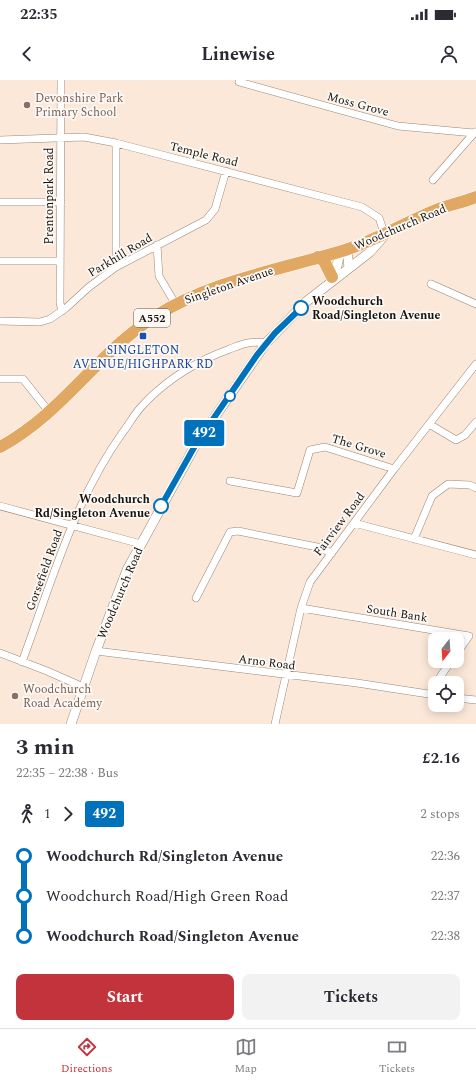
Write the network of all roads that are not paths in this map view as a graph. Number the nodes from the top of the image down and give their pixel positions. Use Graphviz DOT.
graph roads {
  1 [pos="60,80"];
  2 [pos="239,82"];
  3 [pos="475,132"];
  4 [pos="60,138"];
  5 [pos="0,140"];
  6 [pos="116,143"];
  7 [pos="226,171"];
  8 [pos="433,180"];
  9 [pos="476,197"];
  10 [pos="0,202"];
  11 [pos="61,202"];
  12 [pos="385,235"];
  13 [pos="157,245"];
  14 [pos="344,250"];
  15 [pos="318,257"];
  16 [pos="0,261"];
  17 [pos="60,261"];
  18 [pos="116,267"];
  19 [pos="349,268"];
  20 [pos="331,279"];
  21 [pos="431,284"];
  22 [pos="476,304"];
  23 [pos="176,305"];
  24 [pos="62,311"];
  25 [pos="0,321"];
  26 [pos="266,343"];
  27 [pos="476,364"];
  28 [pos="0,379"];
  29 [pos="50,413"];
  30 [pos="476,422"];
  31 [pos="429,424"];
  32 [pos="0,447"];
  33 [pos="394,469"];
  34 [pos="230,481"];
  35 [pos="476,488"];
  36 [pos="0,506"];
  37 [pos="354,523"];
  38 [pos="73,525"];
  39 [pos="414,539"];
  40 [pos="141,544"];
  41 [pos="332,553"];
  42 [pos="476,555"];
  43 [pos="196,598"];
  44 [pos="301,608"];
  45 [pos="445,632"];
  46 [pos="464,635"];
  47 [pos="464,643"];
  48 [pos="96,651"];
  49 [pos="0,653"];
  50 [pos="22,662"];
  51 [pos="286,675"];
  52 [pos="83,687"];
  53 [pos="428,695"];
  54 [pos="464,699"];
  55 [pos="476,700"];
  56 [pos="71,724"];
  57 [pos="275,724"];
  1 -- 4 [label="street, Prentonpark Road"];
  2 -- 3 [label="street, Moss Grove"];
  3 -- 8 [label="street"];
  4 -- 5 [label="street, Temple Road"];
  4 -- 6 [label="street, Temple Road"];
  4 -- 11 [label="street, Prentonpark Road"];
  6 -- 7 [label="street, Temple Road"];
  6 -- 18 [label="street"];
  7 -- 12 [label="street, Temple Road"];
  7 -- 13 [label="street, Parkhill Road"];
  9 -- 12 [label="highway, Woodchurch Road / A552"];
  10 -- 11 [label="street"];
  11 -- 17 [label="street, Prentonpark Road"];
  12 -- 14 [label="highway, Woodchurch Road / A552"];
  12 -- 19 [label="street"];
  13 -- 18 [label="street, Parkhill Road"];
  13 -- 23 [label="street"];
  14 -- 15 [label="highway, Singleton Avenue / A552"];
  14 -- 19 [label="street, Woodchurch Road"];
  14 -- 20 [label="street, Woodchurch Road"];
  15 -- 20 [label="highway"];
  15 -- 23 [label="highway, Singleton Avenue / A552"];
  16 -- 17 [label="street"];
  17 -- 24 [label="street, Prentonpark Road"];
  18 -- 24 [label="street, Parkhill Road"];
  19 -- 20 [label="street, Woodchurch Road"];
  20 -- 26 [label="street, Woodchurch Road"];
  21 -- 22 [label="street"];
  23 -- 29 [label="highway, Singleton Avenue / A552"];
  24 -- 25 [label="street, Parkhill Road"];
  26 -- 38 [label="street, Gorsefield Road"];
  26 -- 40 [label="street, Woodchurch Road"];
  27 -- 31 [label="street, Fairview Road"];
  28 -- 29 [label="street"];
  29 -- 32 [label="highway, Singleton Avenue / A552"];
  30 -- 31 [label="street"];
  31 -- 33 [label="street, Fairview Road"];
  33 -- 34 [label="street, The Grove"];
  33 -- 37 [label="street, Fairview Road"];
  35 -- 39 [label="street"];
  36 -- 38 [label="street"];
  37 -- 39 [label="street"];
  37 -- 41 [label="street, Fairview Road"];
  38 -- 40 [label="street"];
  38 -- 50 [label="street, Gorsefield Road"];
  39 -- 42 [label="street"];
  40 -- 48 [label="street, Woodchurch Road"];
  41 -- 43 [label="street"];
  41 -- 44 [label="street, Fairview Road"];
  44 -- 45 [label="street, South Bank"];
  44 -- 51 [label="street, Fairview Road"];
  46 -- 47 [label="street, South Bank"];
  48 -- 51 [label="street, Arno Road"];
  48 -- 52 [label="street, Woodchurch Road"];
  49 -- 50 [label="street"];
  50 -- 52 [label="street"];
  51 -- 53 [label="street, Arno Road"];
  51 -- 57 [label="street, Fairview Road"];
  52 -- 56 [label="street, Woodchurch Road"];
  54 -- 55 [label="street"];
}
